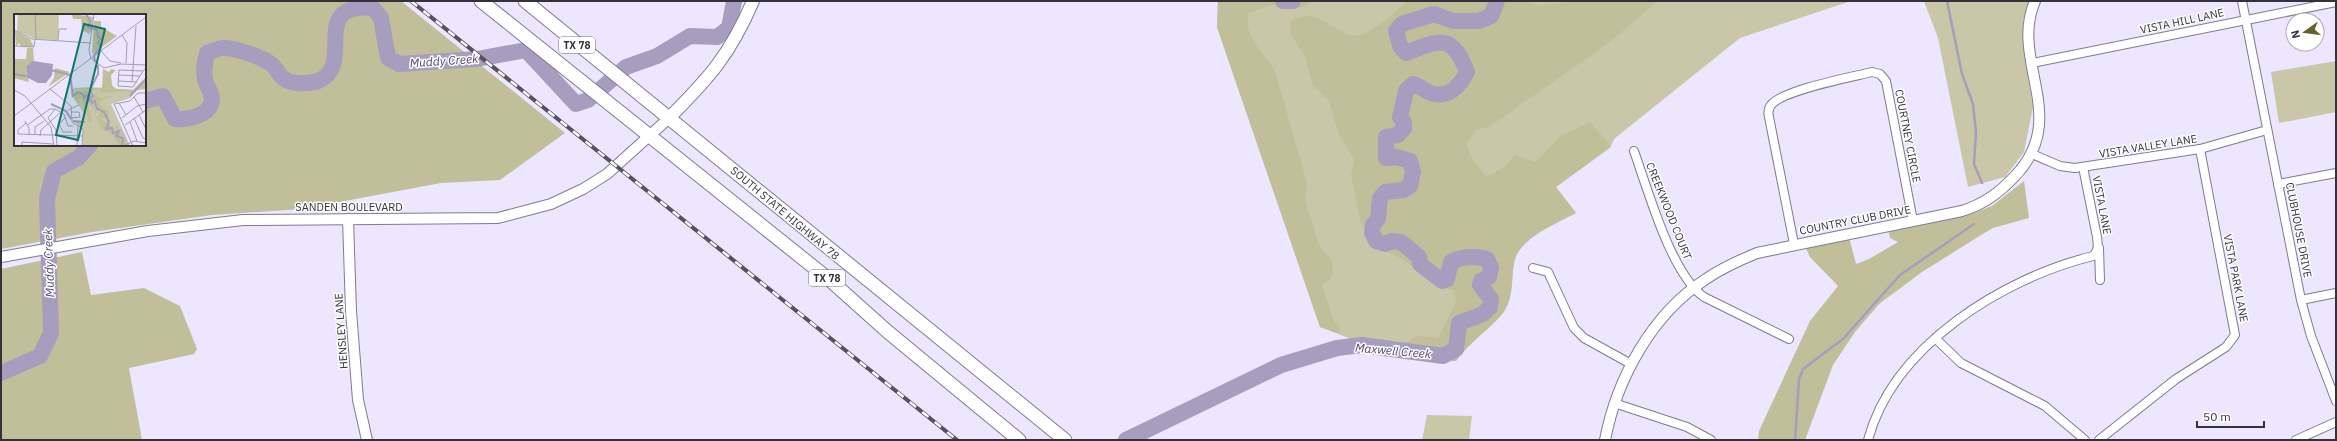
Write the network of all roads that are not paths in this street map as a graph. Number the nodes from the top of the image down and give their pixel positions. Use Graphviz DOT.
graph roads {
  1 [pos="480,1"];
  2 [pos="753,1"];
  3 [pos="2035,1"];
  4 [pos="2242,1"];
  5 [pos="526,2"];
  6 [pos="2336,2"];
  7 [pos="2246,20"];
  8 [pos="2032,63"];
  9 [pos="668,119"];
  10 [pos="2267,130"];
  11 [pos="649,136"];
  12 [pos="2200,149"];
  13 [pos="1634,151"];
  14 [pos="2032,154"];
  15 [pos="2083,167"];
  16 [pos="2336,173"];
  17 [pos="2278,184"];
  18 [pos="348,219"];
  19 [pos="1913,221"];
  20 [pos="1794,244"];
  21 [pos="2099,248"];
  22 [pos="5,256"];
  23 [pos="1533,268"];
  24 [pos="2100,280"];
  25 [pos="1694,288"];
  26 [pos="2336,293"];
  27 [pos="2301,300"];
  28 [pos="1936,339"];
  29 [pos="1789,340"];
  30 [pos="1631,364"];
  31 [pos="2336,401"];
  32 [pos="1614,403"];
  33 [pos="2336,422"];
  34 [pos="367,440"];
  35 [pos="1019,440"];
  36 [pos="1065,440"];
  37 [pos="1605,440"];
  38 [pos="1711,440"];
  39 [pos="1868,440"];
  40 [pos="2085,440"];
  41 [pos="2099,440"];
  42 [pos="2296,440"];
  1 -- 11 [label="main road, SOUTH STATE HIGHWAY 78 / TX 78"];
  2 -- 9 [label="main road"];
  3 -- 8 [label="street, COUNTRY CLUB DRIVE"];
  4 -- 7 [label="street"];
  5 -- 9 [label="main road, SOUTH STATE HIGHWAY 78 / TX 78"];
  6 -- 7 [label="street, VISTA HILL LANE"];
  7 -- 8 [label="street, VISTA HILL LANE"];
  7 -- 10 [label="street, CLUBHOUSE DRIVE"];
  8 -- 14 [label="street, COUNTRY CLUB DRIVE"];
  9 -- 11 [label="street, SANDEN BOULEVARD"];
  9 -- 36 [label="main road, SOUTH STATE HIGHWAY 78 / TX 78"];
  10 -- 12 [label="street, VISTA VALLEY LANE"];
  10 -- 17 [label="street, CLUBHOUSE DRIVE"];
  11 -- 18 [label="street, SANDEN BOULEVARD"];
  11 -- 35 [label="main road, SOUTH STATE HIGHWAY 78 / TX 78"];
  12 -- 15 [label="street, VISTA VALLEY LANE"];
  12 -- 41 [label="street, VISTA PARK LANE"];
  13 -- 25 [label="street, CREEKWOOD COURT"];
  14 -- 15 [label="street, VISTA VALLEY LANE"];
  14 -- 19 [label="street, COUNTRY CLUB DRIVE"];
  15 -- 21 [label="street, VISTA LANE"];
  16 -- 17 [label="street"];
  17 -- 27 [label="street, CLUBHOUSE DRIVE"];
  18 -- 22 [label="street, SANDEN BOULEVARD"];
  18 -- 34 [label="street, HENSLEY LANE"];
  19 -- 20 [label="street, COUNTRY CLUB DRIVE"];
  19 -- 20 [label="street, COURTNEY CIRCLE"];
  20 -- 25 [label="street, COUNTRY CLUB DRIVE"];
  21 -- 24 [label="street, VISTA LANE"];
  21 -- 28 [label="street, VISTA LANE"];
  23 -- 30 [label="street"];
  25 -- 29 [label="street, CREEKWOOD COURT"];
  25 -- 30 [label="street, COUNTRY CLUB DRIVE"];
  26 -- 27 [label="street"];
  27 -- 31 [label="street, CLUBHOUSE DRIVE"];
  28 -- 39 [label="street"];
  28 -- 40 [label="street"];
  30 -- 32 [label="street, COUNTRY CLUB DRIVE"];
  32 -- 37 [label="street, COUNTRY CLUB DRIVE"];
  32 -- 38 [label="street"];
  33 -- 42 [label="street"];
}
